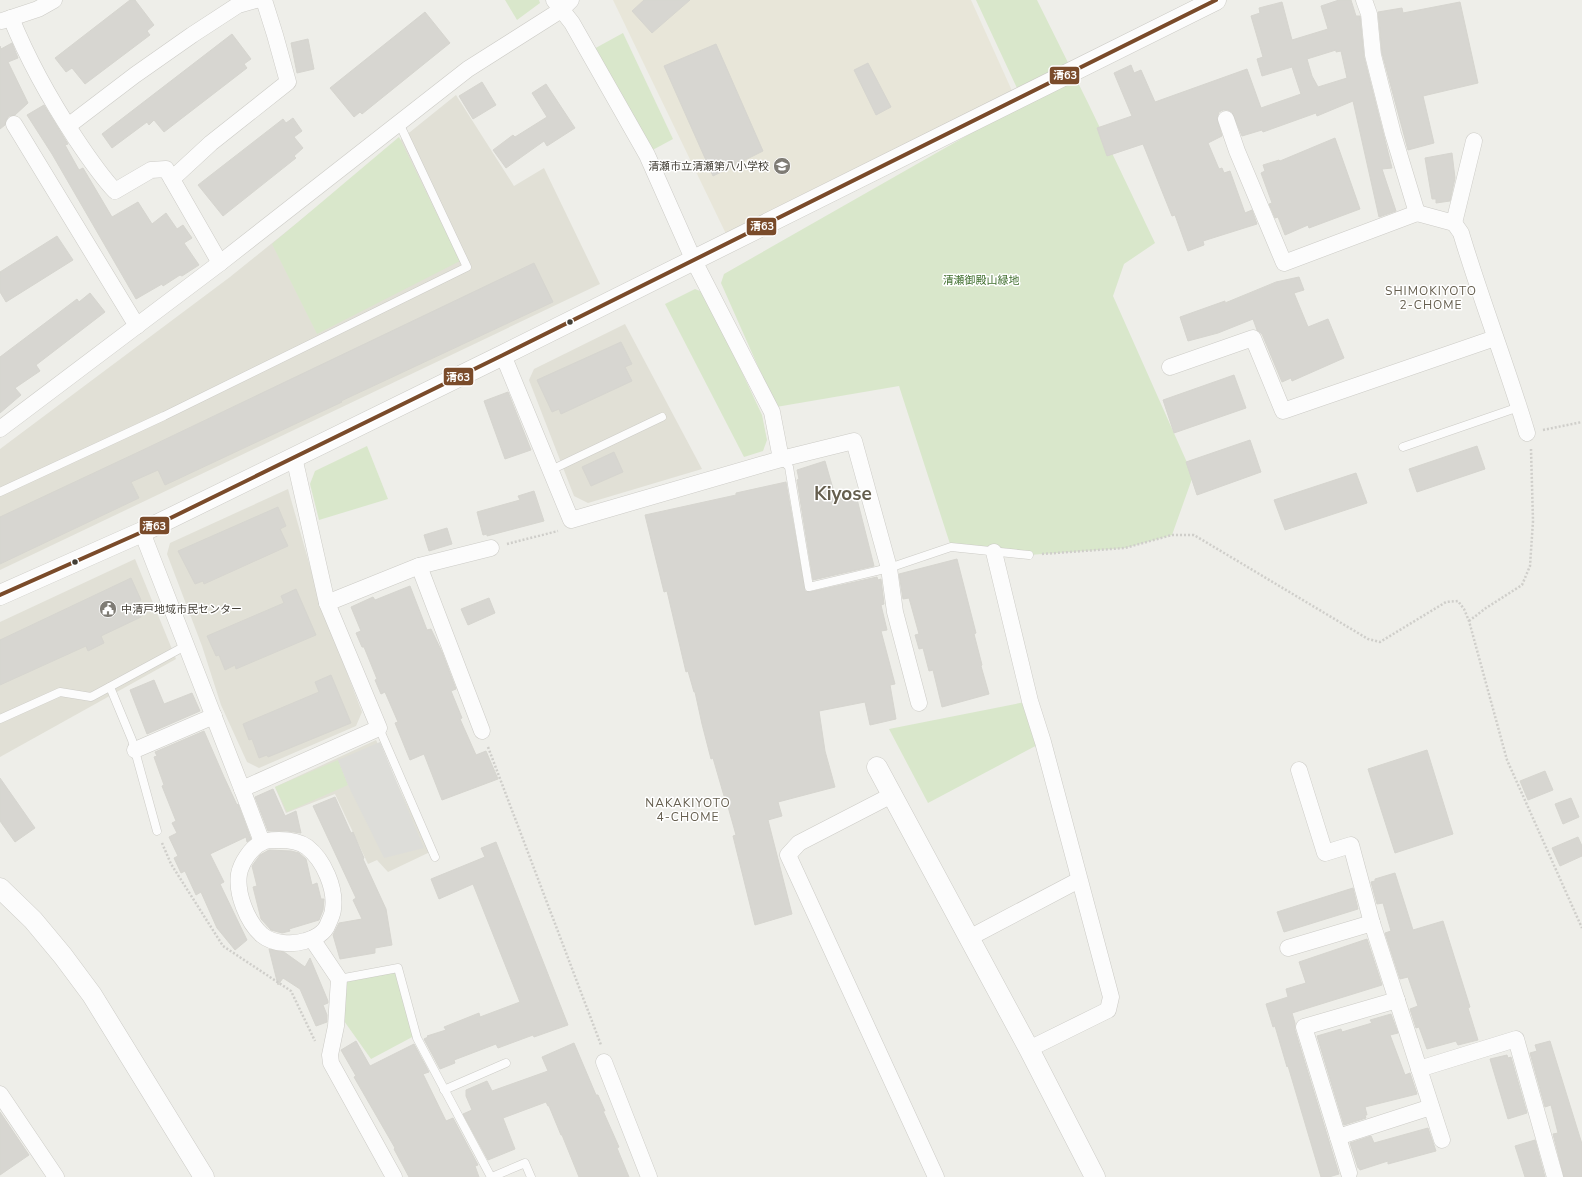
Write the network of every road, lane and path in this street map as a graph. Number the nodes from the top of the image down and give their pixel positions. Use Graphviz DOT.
graph roads {
  1 [pos="54,0"];
  2 [pos="256,0"];
  3 [pos="264,0"];
  4 [pos="1216,0"];
  5 [pos="1364,0"];
  6 [pos="562,3"];
  7 [pos="5,19"];
  8 [pos="1226,119"];
  9 [pos="399,123"];
  10 [pos="14,124"];
  11 [pos="68,126"];
  12 [pos="1474,140"];
  13 [pos="172,179"];
  14 [pos="1417,212"];
  15 [pos="1454,223"];
  16 [pos="694,261"];
  17 [pos="220,263"];
  18 [pos="137,326"];
  19 [pos="1495,338"];
  20 [pos="503,355"];
  21 [pos="1170,367"];
  22 [pos="1520,407"];
  23 [pos="662,417"];
  24 [pos="1582,422"];
  25 [pos="1,425"];
  26 [pos="1527,433"];
  27 [pos="1403,447"];
  28 [pos="294,457"];
  29 [pos="781,459"];
  30 [pos="551,470"];
  31 [pos="0,492"];
  32 [pos="571,520"];
  33 [pos="142,532"];
  34 [pos="491,548"];
  35 [pos="994,552"];
  36 [pos="1029,555"];
  37 [pos="419,566"];
  38 [pos="889,568"];
  39 [pos="0,595"];
  40 [pos="327,603"];
  41 [pos="1470,622"];
  42 [pos="187,646"];
  43 [pos="110,687"];
  44 [pos="919,703"];
  45 [pos="214,716"];
  46 [pos="0,719"];
  47 [pos="379,728"];
  48 [pos="482,732"];
  49 [pos="135,750"];
  50 [pos="878,767"];
  51 [pos="1299,770"];
  52 [pos="242,789"];
  53 [pos="892,795"];
  54 [pos="157,831"];
  55 [pos="262,842"];
  56 [pos="435,857"];
  57 [pos="1079,880"];
  58 [pos="0,888"];
  59 [pos="1372,924"];
  60 [pos="1582,928"];
  61 [pos="969,938"];
  62 [pos="312,939"];
  63 [pos="1288,948"];
  64 [pos="339,979"];
  65 [pos="1397,1000"];
  66 [pos="1029,1049"];
  67 [pos="330,1055"];
  68 [pos="506,1062"];
  69 [pos="604,1062"];
  70 [pos="1419,1069"];
  71 [pos="444,1090"];
  72 [pos="0,1094"];
  73 [pos="1431,1107"];
  74 [pos="1338,1137"];
  75 [pos="1442,1140"];
  76 [pos="1349,1173"];
  77 [pos="56,1177"];
  78 [pos="204,1177"];
  79 [pos="394,1177"];
  80 [pos="491,1177"];
  81 [pos="531,1177"];
  82 [pos="649,1177"];
  83 [pos="936,1177"];
  84 [pos="1095,1177"];
  85 [pos="1555,1177"];
  1 -- 7 [label="street"];
  2 -- 11 [label="street"];
  3 -- 13 [label="street"];
  4 -- 16 [label="street"];
  5 -- 14 [label="street"];
  6 -- 9 [label="street"];
  6 -- 16 [label="street"];
  7 -- 11 [label="street"];
  8 -- 14 [label="street"];
  9 -- 17 [label="street"];
  9 -- 31 [label="lane"];
  10 -- 18 [label="street"];
  11 -- 13 [label="street"];
  12 -- 15 [label="street"];
  13 -- 17 [label="street"];
  14 -- 15 [label="street"];
  15 -- 19 [label="street"];
  16 -- 20 [label="street"];
  16 -- 29 [label="street"];
  17 -- 18 [label="street"];
  18 -- 25 [label="street"];
  19 -- 21 [label="street"];
  19 -- 22 [label="street"];
  20 -- 28 [label="street"];
  20 -- 30 [label="street"];
  22 -- 26 [label="street"];
  22 -- 27 [label="lane"];
  23 -- 30 [label="lane"];
  24 -- 26 [label="path"];
  26 -- 41 [label="path"];
  28 -- 33 [label="street"];
  28 -- 40 [label="street"];
  29 -- 32 [label="street"];
  29 -- 38 [label="street"];
  29 -- 38 [label="lane"];
  30 -- 32 [label="street"];
  32 -- 34 [label="path"];
  33 -- 39 [label="street"];
  33 -- 42 [label="street"];
  34 -- 37 [label="street"];
  35 -- 36 [label="lane"];
  35 -- 38 [label="lane"];
  35 -- 57 [label="street"];
  36 -- 41 [label="path"];
  37 -- 40 [label="street"];
  37 -- 48 [label="street"];
  38 -- 44 [label="street"];
  40 -- 47 [label="street"];
  41 -- 60 [label="path"];
  42 -- 43 [label="lane"];
  42 -- 45 [label="street"];
  43 -- 46 [label="lane"];
  43 -- 49 [label="lane"];
  45 -- 49 [label="street"];
  45 -- 52 [label="street"];
  47 -- 52 [label="street"];
  47 -- 56 [label="lane"];
  48 -- 69 [label="path"];
  49 -- 54 [label="lane"];
  50 -- 53 [label="street"];
  51 -- 59 [label="street"];
  52 -- 55 [label="street"];
  53 -- 61 [label="street"];
  53 -- 83 [label="street"];
  54 -- 67 [label="path"];
  55 -- 62 [label="street"];
  55 -- 62 [label="street"];
  57 -- 61 [label="street"];
  57 -- 66 [label="street"];
  58 -- 78 [label="street"];
  59 -- 63 [label="street"];
  59 -- 65 [label="street"];
  61 -- 66 [label="street"];
  62 -- 64 [label="street"];
  64 -- 67 [label="street"];
  64 -- 71 [label="lane"];
  65 -- 70 [label="street"];
  65 -- 74 [label="street"];
  66 -- 84 [label="street"];
  67 -- 79 [label="street"];
  68 -- 71 [label="lane"];
  69 -- 82 [label="street"];
  70 -- 73 [label="street"];
  70 -- 85 [label="street"];
  71 -- 80 [label="lane"];
  72 -- 77 [label="street"];
  73 -- 74 [label="street"];
  73 -- 75 [label="street"];
  74 -- 76 [label="street"];
  80 -- 81 [label="lane"];
}
